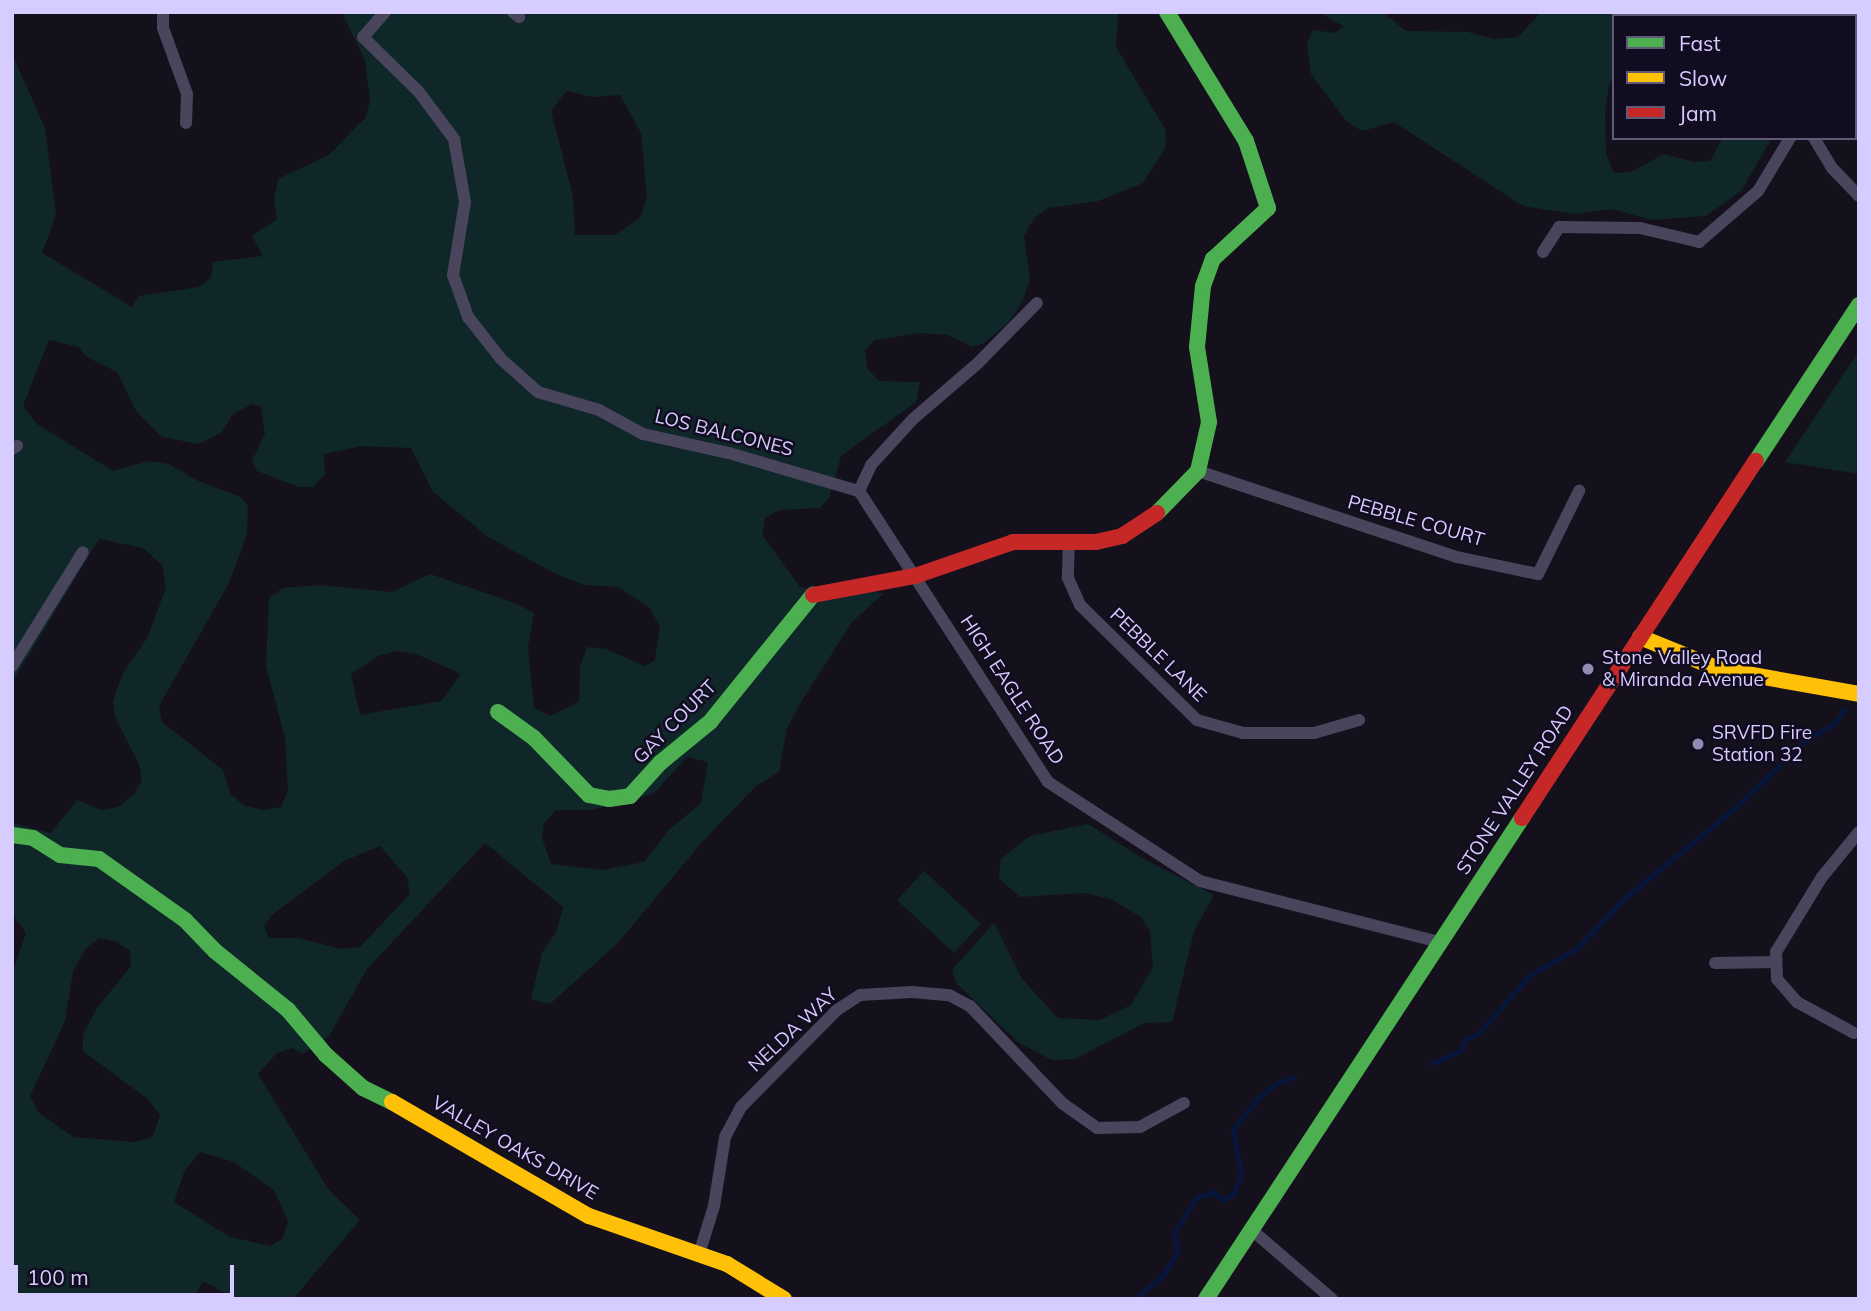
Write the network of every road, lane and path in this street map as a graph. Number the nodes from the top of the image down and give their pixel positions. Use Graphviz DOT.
graph roads {
  1 [pos="163,12"];
  2 [pos="385,12"];
  3 [pos="1167,12"];
  4 [pos="186,122"];
  5 [pos="1789,140"];
  6 [pos="1815,140"];
  7 [pos="1859,196"];
  8 [pos="1543,252"];
  9 [pos="1037,303"];
  10 [pos="1859,305"];
  11 [pos="1198,471"];
  12 [pos="859,491"];
  13 [pos="1579,491"];
  14 [pos="1069,542"];
  15 [pos="83,552"];
  16 [pos="915,576"];
  17 [pos="1640,637"];
  18 [pos="12,666"];
  19 [pos="1859,694"];
  20 [pos="498,712"];
  21 [pos="1359,720"];
  22 [pos="1859,832"];
  23 [pos="12,835"];
  24 [pos="1440,942"];
  25 [pos="1776,962"];
  26 [pos="1715,963"];
  27 [pos="1854,1033"];
  28 [pos="1184,1103"];
  29 [pos="1254,1231"];
  30 [pos="699,1254"];
  31 [pos="784,1299"];
  32 [pos="1206,1299"];
  33 [pos="1332,1299"];
  1 -- 4 [label="street"];
  2 -- 12 [label="street, LOS BALCONES"];
  3 -- 11 [label="street"];
  5 -- 8 [label="street"];
  6 -- 7 [label="street"];
  9 -- 12 [label="street"];
  10 -- 17 [label="street, STONE VALLEY ROAD"];
  11 -- 13 [label="street, PEBBLE COURT"];
  11 -- 14 [label="street, GAY COURT"];
  12 -- 16 [label="street, HIGH EAGLE ROAD"];
  14 -- 16 [label="street, GAY COURT"];
  14 -- 21 [label="street, PEBBLE LANE"];
  15 -- 18 [label="street"];
  16 -- 20 [label="street, GAY COURT"];
  16 -- 24 [label="street, HIGH EAGLE ROAD"];
  17 -- 19 [label="street"];
  17 -- 24 [label="street, STONE VALLEY ROAD"];
  22 -- 25 [label="street"];
  23 -- 30 [label="street, VALLEY OAKS DRIVE"];
  24 -- 29 [label="street, STONE VALLEY ROAD"];
  25 -- 26 [label="street"];
  25 -- 27 [label="street"];
  28 -- 30 [label="street, NELDA WAY"];
  29 -- 32 [label="street, STONE VALLEY ROAD"];
  29 -- 33 [label="street"];
  30 -- 31 [label="street, VALLEY OAKS DRIVE"];
}
